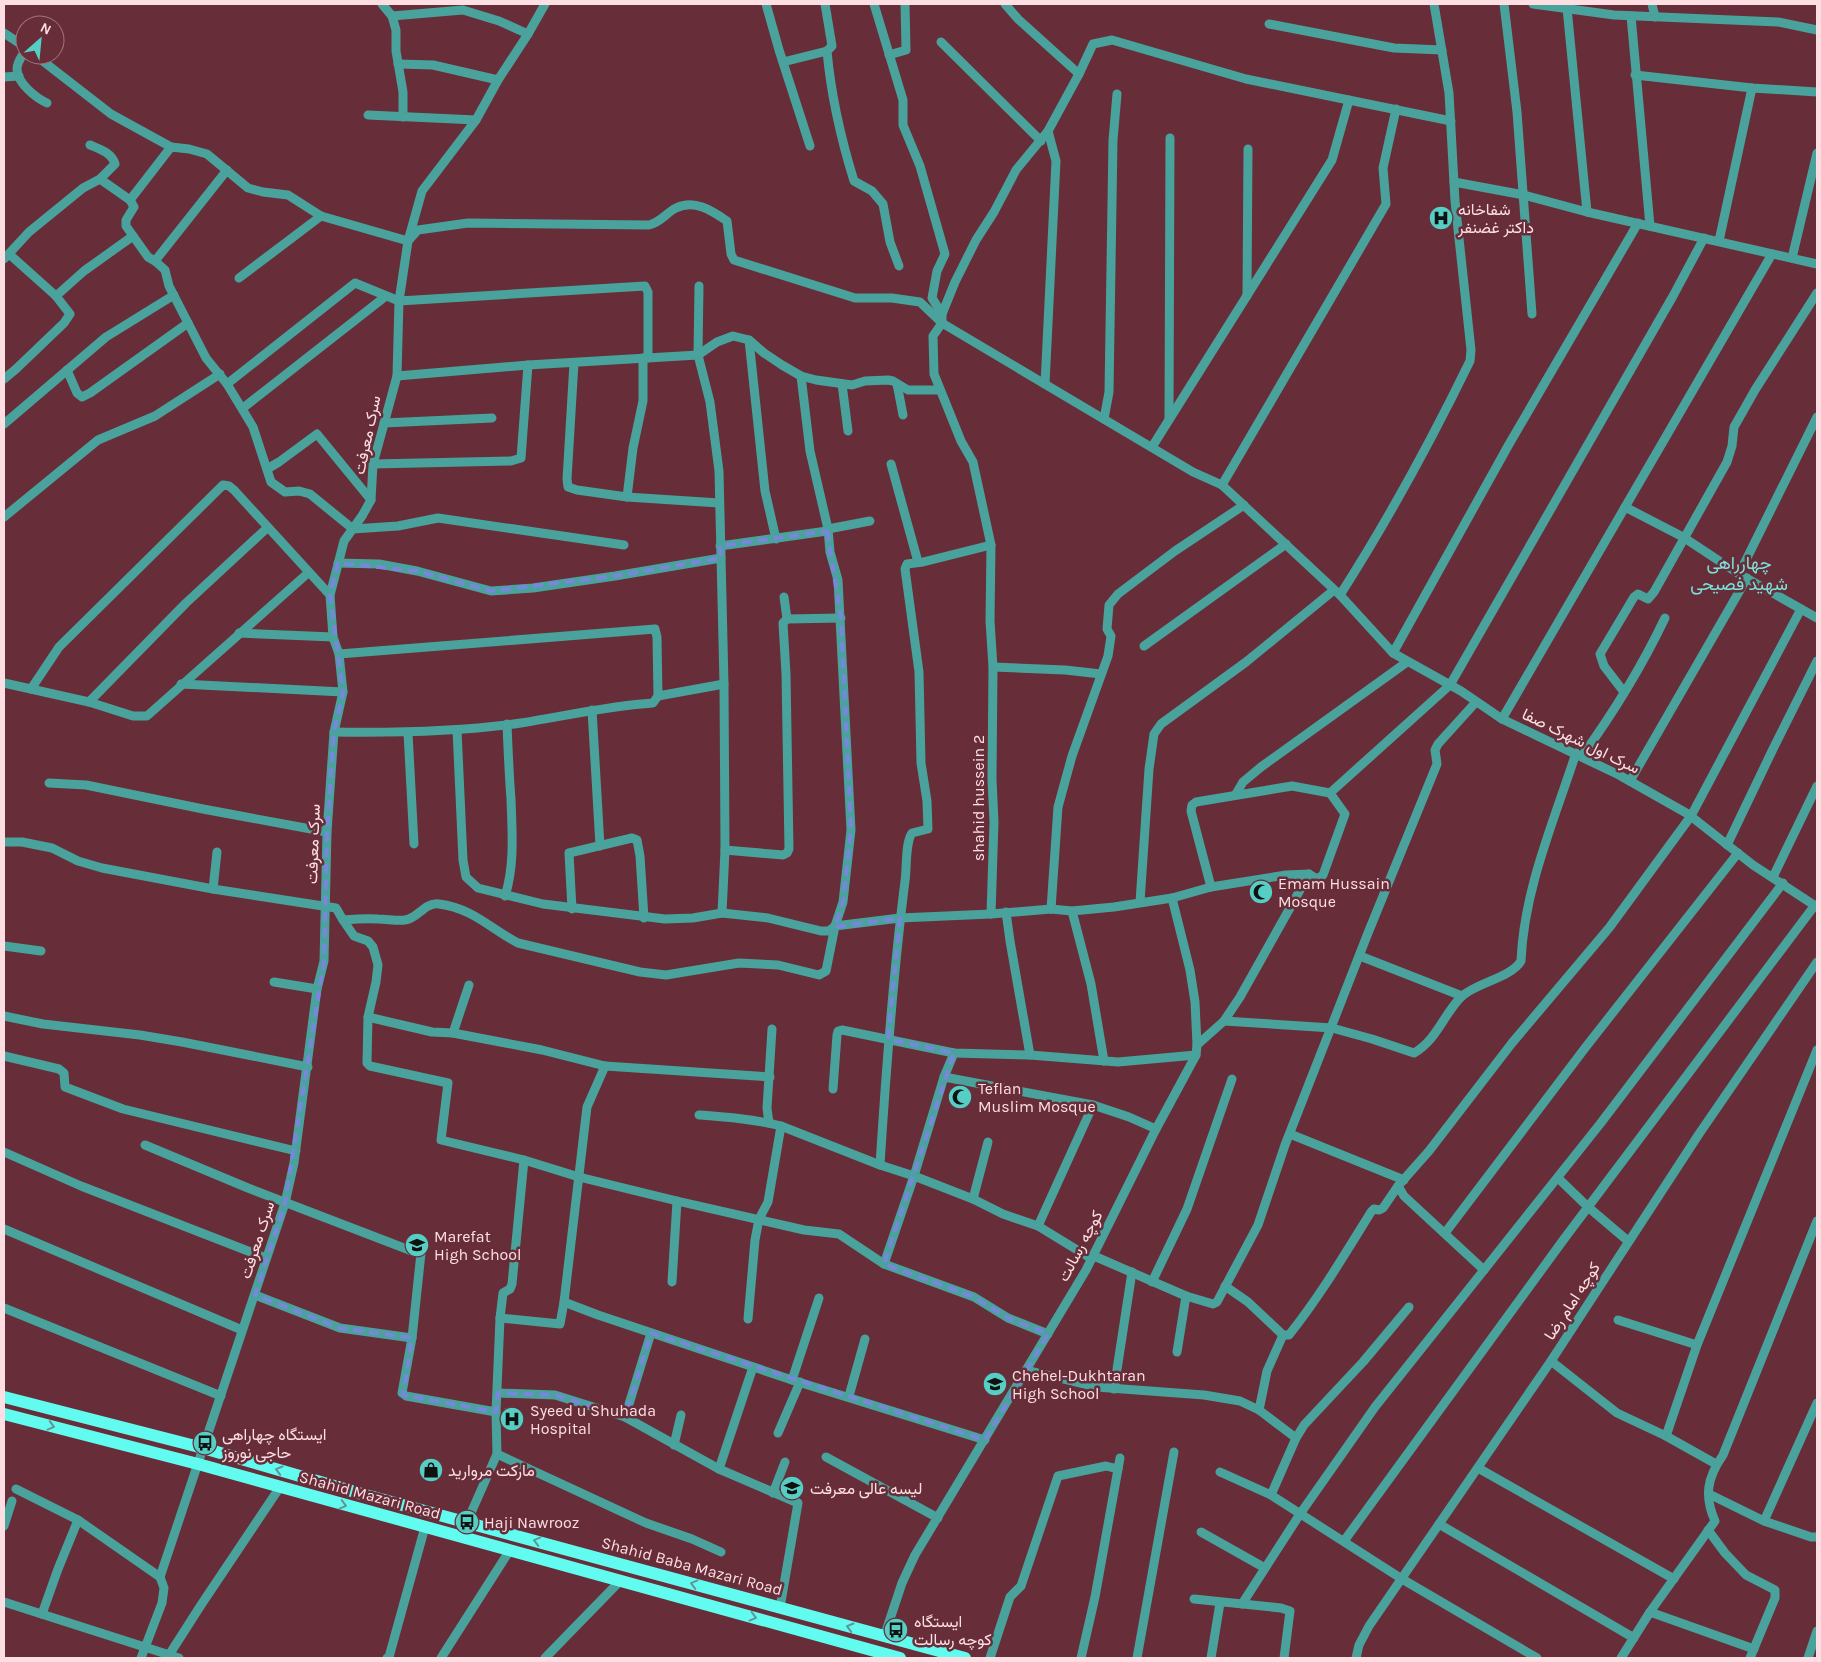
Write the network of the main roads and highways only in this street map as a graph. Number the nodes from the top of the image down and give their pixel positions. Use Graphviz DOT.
graph roads {
  1 [pos="4,1397"];
  2 [pos="4,1414"];
  3 [pos="876,1655"];
  4 [pos="900,1658"];
  5 [pos="965,1658"];
  5 -- 1 [label="main road, Shahid Baba Mazari Road, one-way"];
  2 -- 3 [label="main road, Shahid Mazari Road, one-way"];
  3 -- 4 [label="main road, Shahid Mazari Road"];
}
